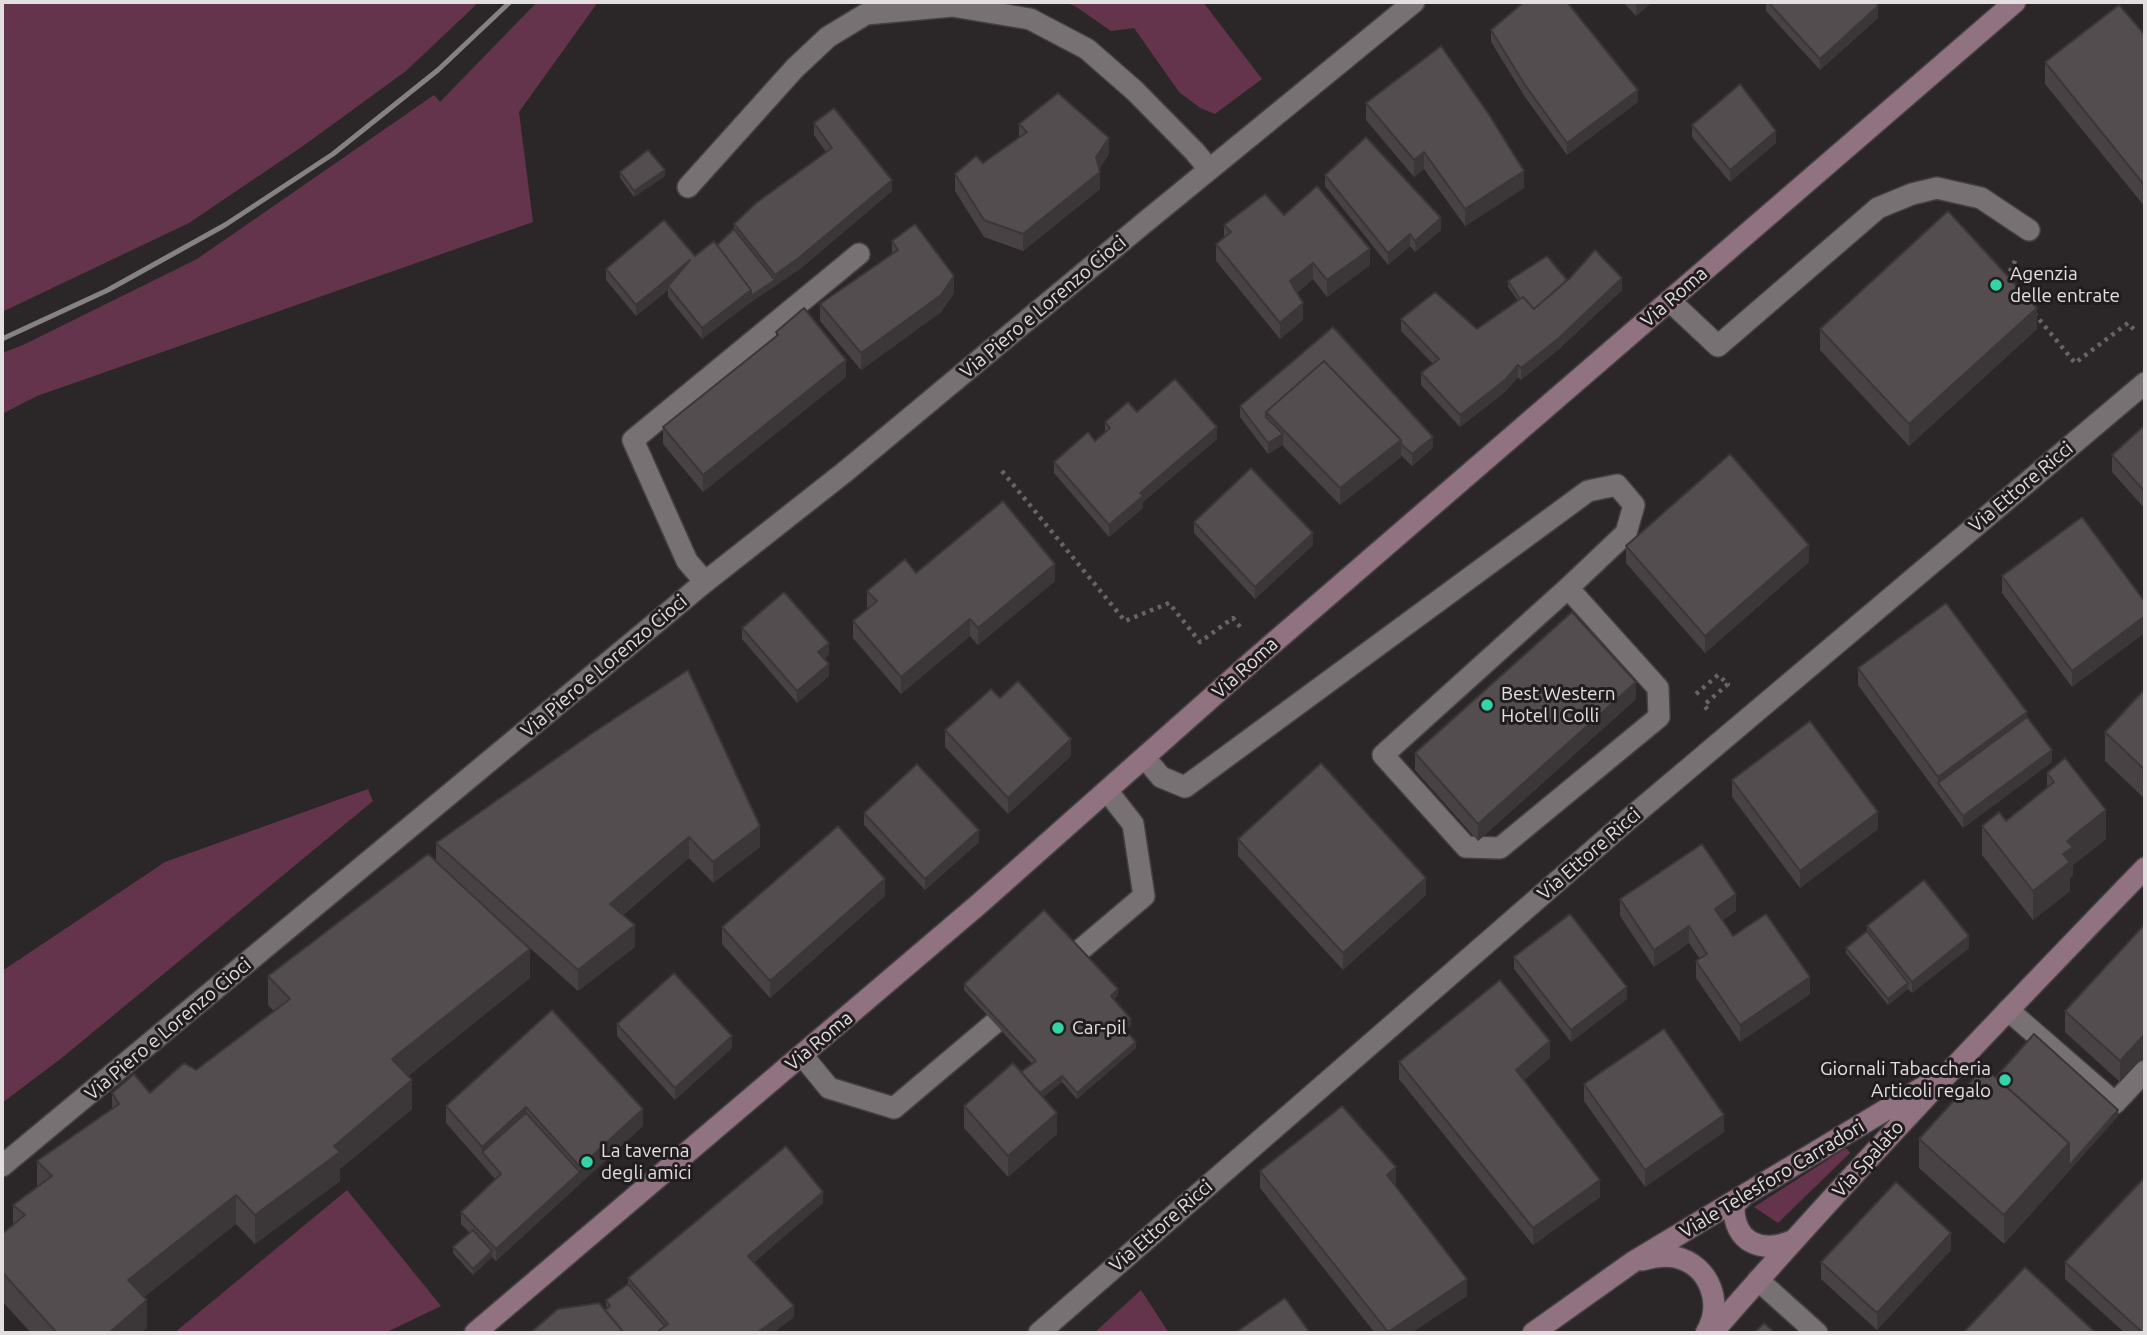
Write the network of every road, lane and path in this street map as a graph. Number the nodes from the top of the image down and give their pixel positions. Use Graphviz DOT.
graph roads {
  1 [pos="1414,2"];
  2 [pos="2015,2"];
  3 [pos="865,8"];
  4 [pos="1209,169"];
  5 [pos="688,187"];
  6 [pos="2029,230"];
  7 [pos="859,254"];
  8 [pos="2006,279"];
  9 [pos="1996,285"];
  10 [pos="1670,302"];
  11 [pos="2032,310"];
  12 [pos="2136,332"];
  13 [pos="2145,383"];
  14 [pos="1002,471"];
  15 [pos="705,582"];
  16 [pos="1568,589"];
  17 [pos="1241,628"];
  18 [pos="1696,694"];
  19 [pos="1704,705"];
  20 [pos="1145,758"];
  21 [pos="1108,792"];
  22 [pos="2145,868"];
  23 [pos="2008,1010"];
  24 [pos="802,1055"];
  25 [pos="2145,1072"];
  26 [pos="1946,1073"];
  27 [pos="2,1166"];
  28 [pos="1742,1197"];
  29 [pos="1794,1239"];
  30 [pos="1633,1262"];
  31 [pos="1758,1280"];
  32 [pos="475,1333"];
  33 [pos="1039,1333"];
  34 [pos="1533,1333"];
  35 [pos="1706,1333"];
  36 [pos="1712,1333"];
  37 [pos="1817,1333"];
  1 -- 4 [label="street, Via Piero e Lorenzo Cioci"];
  2 -- 10 [label="main road, Via Roma"];
  3 -- 4 [label="street"];
  3 -- 5 [label="street"];
  4 -- 15 [label="street, Via Piero e Lorenzo Cioci"];
  6 -- 10 [label="street"];
  7 -- 15 [label="street"];
  8 -- 9 [label="path"];
  10 -- 20 [label="main road, Via Roma"];
  11 -- 12 [label="path"];
  13 -- 33 [label="street, Via Ettore Ricci"];
  14 -- 17 [label="path"];
  15 -- 27 [label="street, Via Piero e Lorenzo Cioci"];
  16 -- 16 [label="street"];
  16 -- 20 [label="street"];
  18 -- 19 [label="path"];
  20 -- 21 [label="main road, Via Roma"];
  21 -- 24 [label="main road, Via Roma"];
  21 -- 24 [label="street"];
  22 -- 23 [label="main road, Via Spalato"];
  23 -- 25 [label="street"];
  23 -- 26 [label="main road, Via Spalato"];
  24 -- 32 [label="main road, Via Roma"];
  26 -- 28 [label="main road, Viale Telesforo Carradori"];
  26 -- 29 [label="main road, Via Spalato"];
  28 -- 29 [label="main road"];
  28 -- 30 [label="main road, Viale Telesforo Carradori"];
  29 -- 31 [label="main road, Via Spalato"];
  30 -- 34 [label="main road, Viale Telesforo Carradori"];
  30 -- 35 [label="main road, Viale Telesforo Carradori"];
  31 -- 36 [label="main road, Via Spalato"];
  31 -- 37 [label="street"];
}
